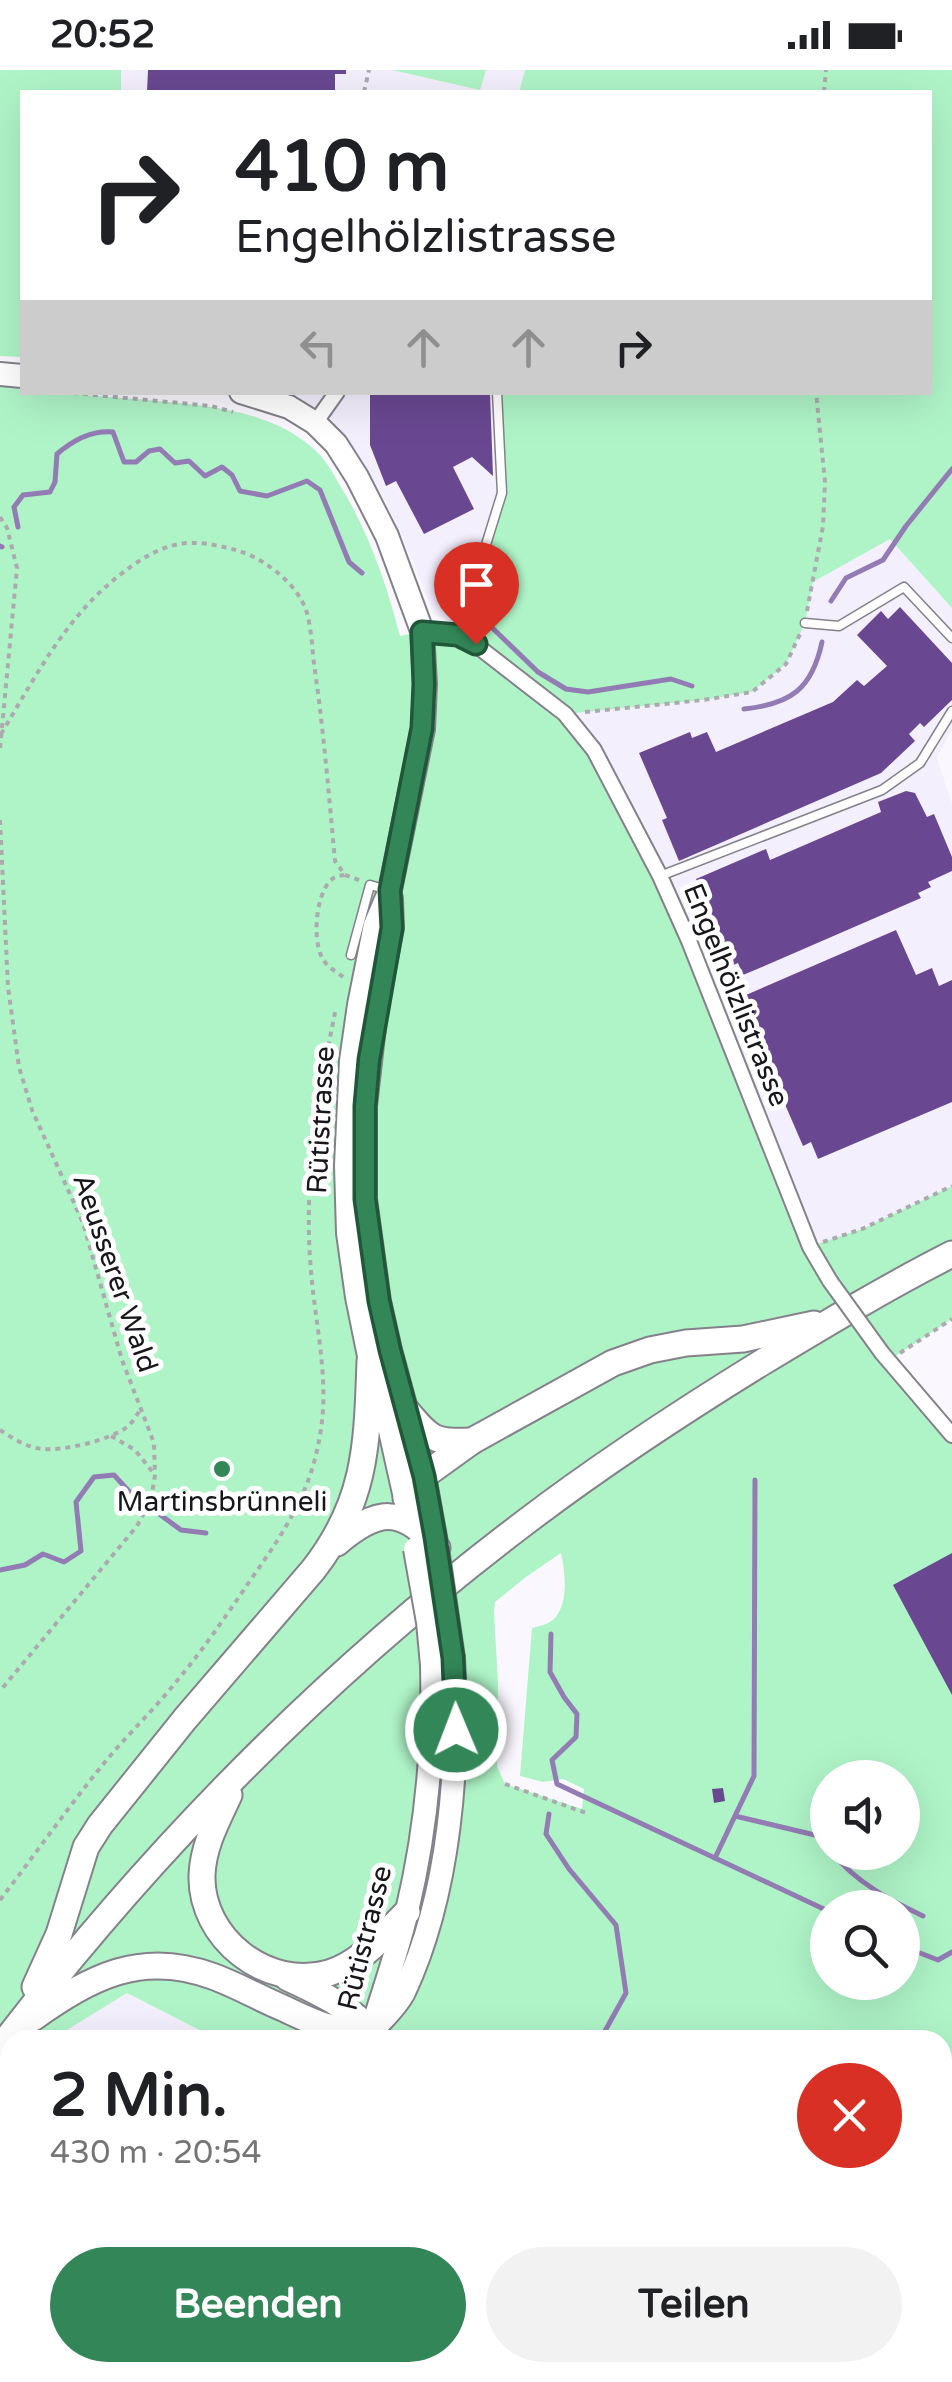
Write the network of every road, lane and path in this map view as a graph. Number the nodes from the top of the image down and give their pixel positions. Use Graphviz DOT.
graph roads {
  1 [pos="95,395"];
  2 [pos="251,395"];
  3 [pos="334,395"];
  4 [pos="497,395"];
  5 [pos="816,395"];
  6 [pos="249,416"];
  7 [pos="315,423"];
  8 [pos="0,517"];
  9 [pos="805,623"];
  10 [pos="422,632"];
  11 [pos="458,635"];
  12 [pos="952,638"];
  13 [pos="952,711"];
  14 [pos="565,714"];
  15 [pos="1,734"];
  16 [pos="0,749"];
  17 [pos="0,820"];
  18 [pos="345,874"];
  19 [pos="660,876"];
  20 [pos="380,888"];
  21 [pos="351,955"];
  22 [pos="344,978"];
  23 [pos="341,989"];
  24 [pos="338,1000"];
  25 [pos="952,1186"];
  26 [pos="810,1247"];
  27 [pos="952,1254"];
  28 [pos="834,1319"];
  29 [pos="952,1319"];
  30 [pos="885,1357"];
  31 [pos="370,1360"];
  32 [pos="141,1408"];
  33 [pos="406,1410"];
  34 [pos="0,1430"];
  35 [pos="952,1435"];
  36 [pos="111,1436"];
  37 [pos="472,1441"];
  38 [pos="155,1475"];
  39 [pos="424,1476"];
  40 [pos="408,1510"];
  41 [pos="429,1543"];
  42 [pos="328,1550"];
  43 [pos="443,1662"];
  44 [pos="0,1690"];
  45 [pos="238,1776"];
  46 [pos="505,1784"];
  47 [pos="586,1813"];
  48 [pos="0,1900"];
  49 [pos="406,1912"];
  50 [pos="272,1971"];
  51 [pos="11,2030"];
  52 [pos="14,2030"];
  53 [pos="20,2030"];
  54 [pos="318,2030"];
  55 [pos="364,2030"];
  56 [pos="370,2030"];
  57 [pos="374,2030"];
  1 -- 6 [label="path"];
  2 -- 7 [label="main road, Rütistrasse"];
  3 -- 7 [label="street"];
  4 -- 11 [label="lane"];
  5 -- 9 [label="path"];
  7 -- 10 [label="main road, Rütistrasse"];
  8 -- 15 [label="path"];
  9 -- 12 [label="lane"];
  9 -- 14 [label="path"];
  10 -- 11 [label="street, Engelhölzlistrasse"];
  10 -- 20 [label="main road, Rütistrasse"];
  11 -- 14 [label="street, Engelhölzlistrasse"];
  13 -- 19 [label="lane"];
  14 -- 19 [label="street, Engelhölzlistrasse"];
  15 -- 16 [label="path"];
  15 -- 18 [label="path"];
  17 -- 32 [label="path, Aeusserer Wald"];
  18 -- 20 [label="path"];
  18 -- 22 [label="path"];
  19 -- 26 [label="street, Engelhölzlistrasse"];
  20 -- 21 [label="lane"];
  20 -- 31 [label="main road, Rütistrasse"];
  20 -- 33 [label="main road, Rütistrasse"];
  21 -- 22 [label="path"];
  22 -- 23 [label="path"];
  24 -- 48 [label="path"];
  25 -- 26 [label="path"];
  26 -- 30 [label="street, Engelhölzlistrasse, bridge"];
  27 -- 28 [label="highway"];
  28 -- 37 [label="highway"];
  28 -- 45 [label="highway"];
  29 -- 30 [label="path"];
  30 -- 35 [label="street, Engelhölzlistrasse"];
  31 -- 40 [label="main road, Rütistrasse"];
  31 -- 42 [label="highway"];
  32 -- 36 [label="path"];
  32 -- 38 [label="path, Aeusserer Wald"];
  33 -- 37 [label="highway"];
  33 -- 39 [label="main road, Rütistrasse"];
  34 -- 36 [label="path"];
  36 -- 38 [label="path"];
  37 -- 39 [label="highway"];
  38 -- 44 [label="path, Aeusserer Wald"];
  39 -- 40 [label="highway"];
  39 -- 41 [label="main road, Rütistrasse"];
  40 -- 41 [label="highway"];
  40 -- 42 [label="highway"];
  41 -- 43 [label="main road, Rütistrasse, bridge"];
  42 -- 51 [label="highway"];
  43 -- 49 [label="main road, Rütistrasse"];
  43 -- 57 [label="main road, Rütistrasse"];
  45 -- 50 [label="highway"];
  45 -- 52 [label="highway"];
  46 -- 47 [label="path"];
  49 -- 50 [label="highway"];
  49 -- 56 [label="main road, Rütistrasse"];
  50 -- 55 [label="highway"];
  53 -- 54 [label="highway"];
}
